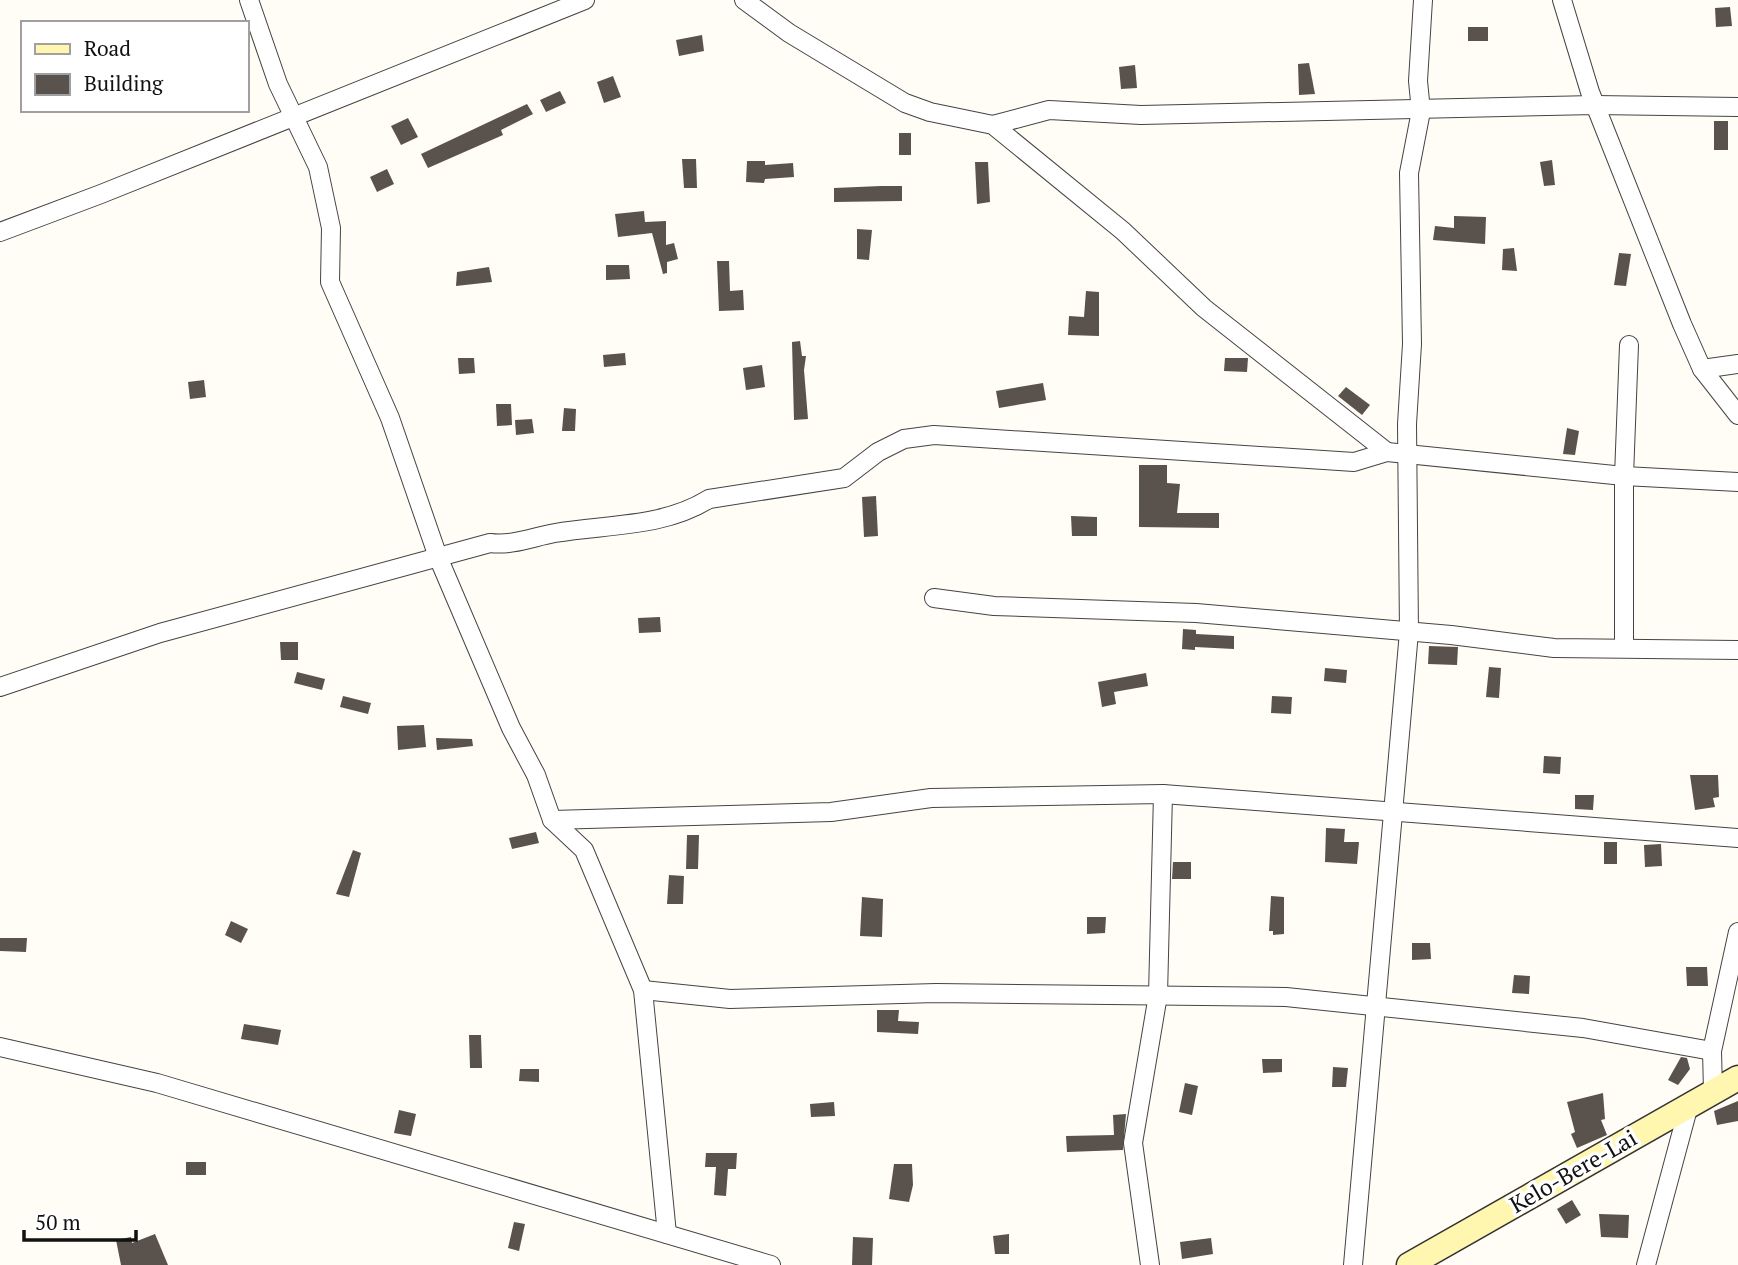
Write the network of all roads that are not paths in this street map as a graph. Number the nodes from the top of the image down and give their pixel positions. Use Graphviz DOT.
graph roads {
  1 [pos="249,0"];
  2 [pos="584,0"];
  3 [pos="744,0"];
  4 [pos="1423,0"];
  5 [pos="1562,0"];
  6 [pos="1595,105"];
  7 [pos="1738,107"];
  8 [pos="1420,111"];
  9 [pos="293,115"];
  10 [pos="993,125"];
  11 [pos="0,232"];
  12 [pos="1629,345"];
  13 [pos="1738,364"];
  14 [pos="1702,369"];
  15 [pos="1738,415"];
  16 [pos="1387,452"];
  17 [pos="1410,455"];
  18 [pos="1624,476"];
  19 [pos="1738,482"];
  20 [pos="438,558"];
  21 [pos="934,598"];
  22 [pos="1409,632"];
  23 [pos="1624,647"];
  24 [pos="1738,650"];
  25 [pos="0,687"];
  26 [pos="1163,794"];
  27 [pos="1395,812"];
  28 [pos="552,820"];
  29 [pos="1738,838"];
  30 [pos="1738,932"];
  31 [pos="643,990"];
  32 [pos="1158,995"];
  33 [pos="1377,1006"];
  34 [pos="0,1047"];
  35 [pos="1712,1051"];
  36 [pos="1738,1078"];
  37 [pos="1713,1091"];
  38 [pos="1689,1105"];
  39 [pos="667,1234"];
  40 [pos="771,1265"];
  41 [pos="1150,1265"];
  42 [pos="1353,1265"];
  43 [pos="1409,1265"];
  44 [pos="1646,1265"];
  1 -- 9 [label="street"];
  2 -- 9 [label="street"];
  3 -- 10 [label="street"];
  4 -- 8 [label="street"];
  5 -- 6 [label="street"];
  6 -- 7 [label="street"];
  6 -- 8 [label="street"];
  6 -- 14 [label="street"];
  8 -- 10 [label="street"];
  8 -- 17 [label="street"];
  9 -- 11 [label="street"];
  9 -- 20 [label="street"];
  10 -- 16 [label="street"];
  12 -- 18 [label="street"];
  13 -- 14 [label="street"];
  14 -- 15 [label="street"];
  16 -- 17 [label="street"];
  16 -- 20 [label="street"];
  17 -- 18 [label="street"];
  17 -- 22 [label="street"];
  18 -- 19 [label="street"];
  18 -- 23 [label="street"];
  20 -- 25 [label="street"];
  20 -- 28 [label="street"];
  21 -- 22 [label="street"];
  22 -- 23 [label="street"];
  22 -- 27 [label="street"];
  23 -- 24 [label="street"];
  26 -- 27 [label="street"];
  26 -- 28 [label="street"];
  26 -- 32 [label="street"];
  27 -- 29 [label="street"];
  27 -- 33 [label="street"];
  28 -- 31 [label="street"];
  30 -- 35 [label="street"];
  31 -- 32 [label="street"];
  31 -- 39 [label="street"];
  32 -- 33 [label="street"];
  32 -- 41 [label="street"];
  33 -- 35 [label="street"];
  33 -- 42 [label="street"];
  34 -- 39 [label="street"];
  35 -- 37 [label="street"];
  36 -- 37 [label="main road, Kelo-Bere-Lai"];
  37 -- 38 [label="main road, Kelo-Bere-Lai"];
  38 -- 43 [label="main road, Kelo-Bere-Lai"];
  38 -- 44 [label="street"];
  39 -- 40 [label="street"];
}
